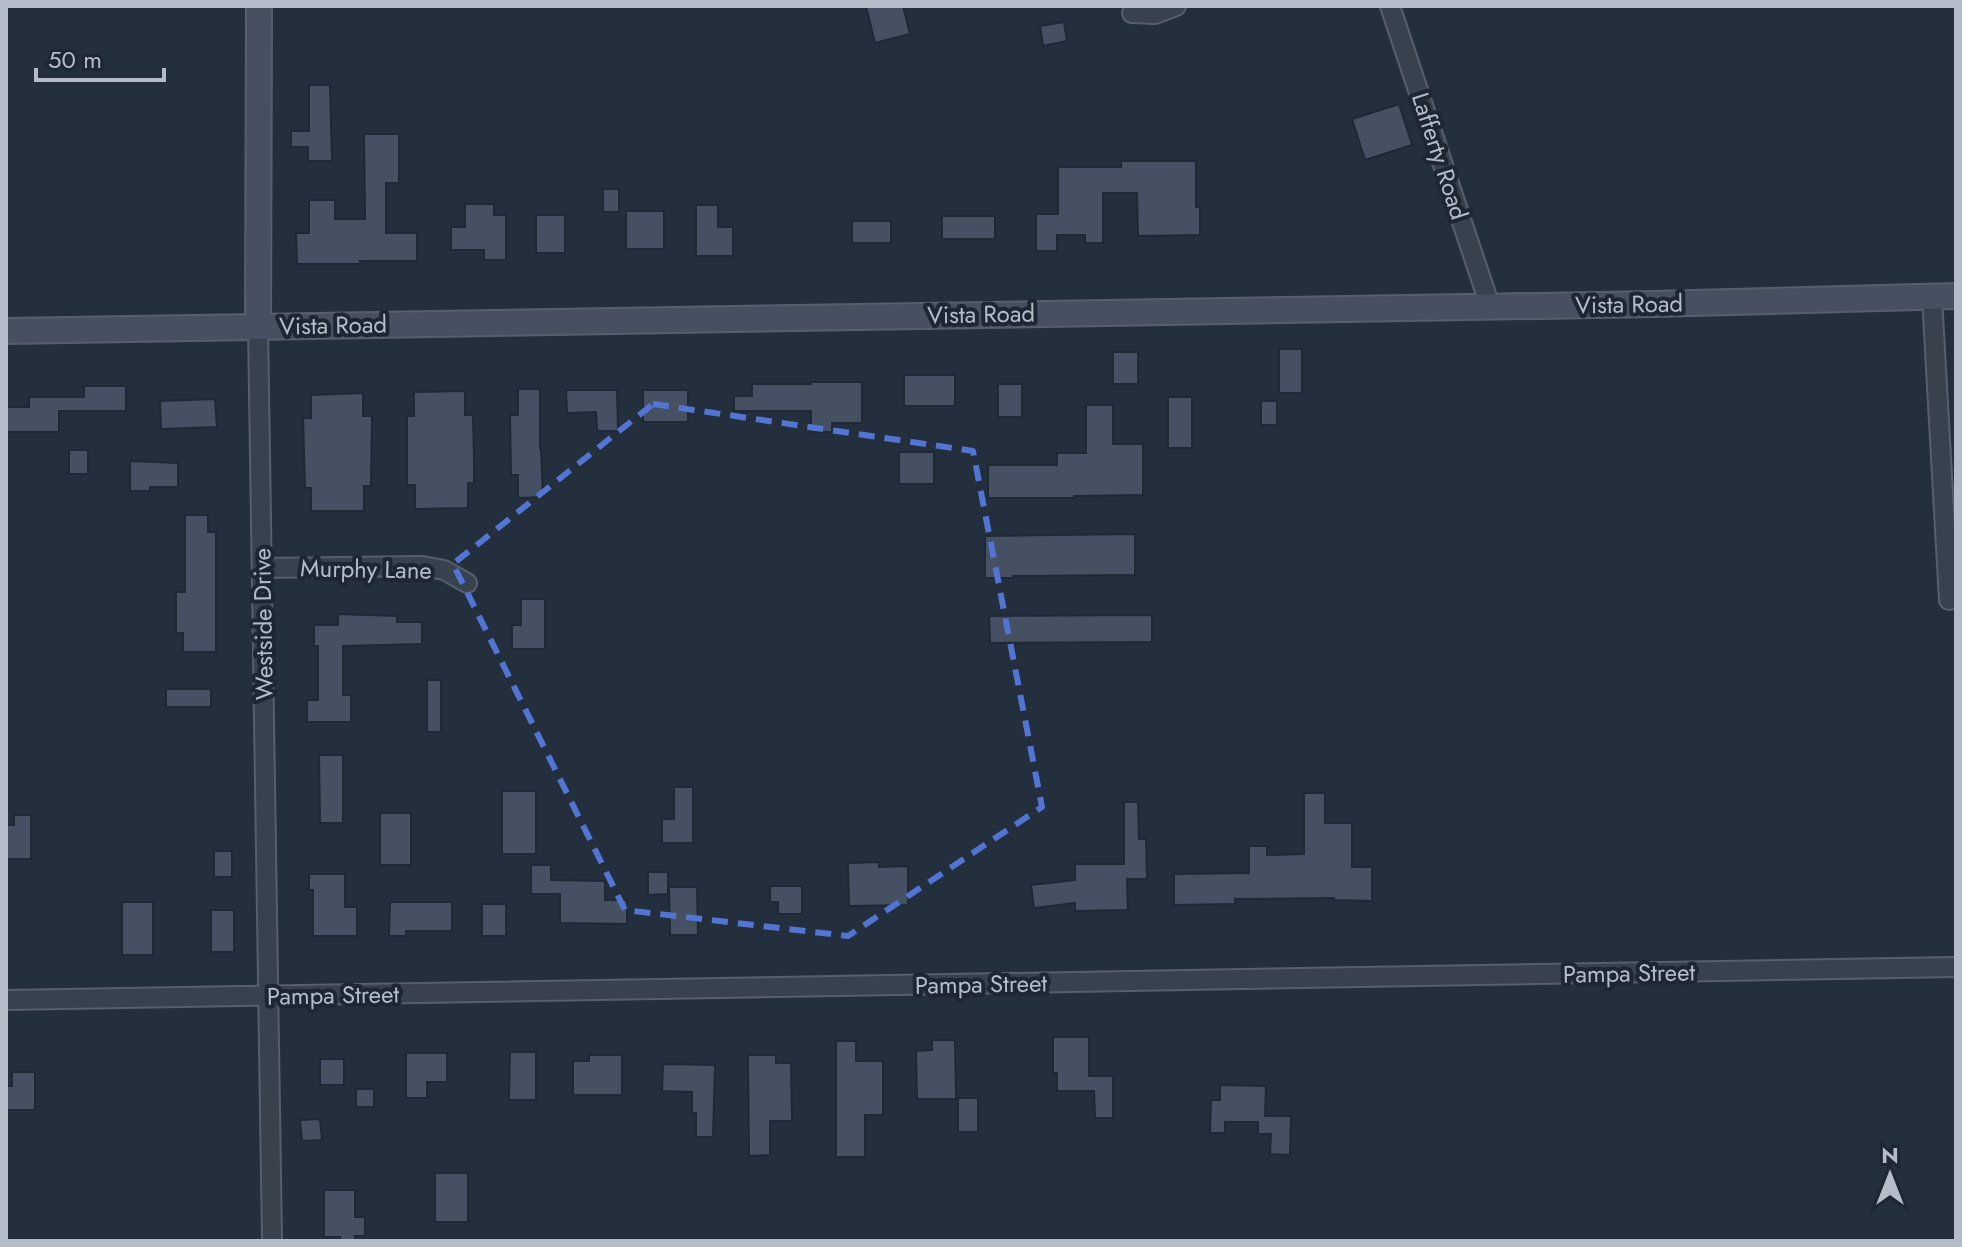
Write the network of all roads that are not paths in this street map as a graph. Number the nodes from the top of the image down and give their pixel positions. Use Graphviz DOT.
graph roads {
  1 [pos="259,6"];
  2 [pos="1176,6"];
  3 [pos="1390,6"];
  4 [pos="1132,13"];
  5 [pos="1944,297"];
  6 [pos="1490,306"];
  7 [pos="258,326"];
  8 [pos="6,331"];
  9 [pos="262,568"];
  10 [pos="467,583"];
  11 [pos="1949,600"];
  12 [pos="1956,967"];
  13 [pos="269,996"];
  14 [pos="6,1000"];
  15 [pos="272,1241"];
  1 -- 7 [label="street, Westside Drive"];
  2 -- 4 [label="street"];
  3 -- 6 [label="street, Lafferty Road"];
  5 -- 6 [label="street, Vista Road"];
  5 -- 11 [label="street"];
  6 -- 7 [label="street, Vista Road"];
  7 -- 8 [label="street, Vista Road"];
  7 -- 9 [label="street, Westside Drive"];
  9 -- 10 [label="street, Murphy Lane"];
  9 -- 13 [label="street, Westside Drive"];
  12 -- 13 [label="street, Pampa Street"];
  13 -- 14 [label="street, Pampa Street"];
  13 -- 15 [label="street, Westside Drive"];
}
